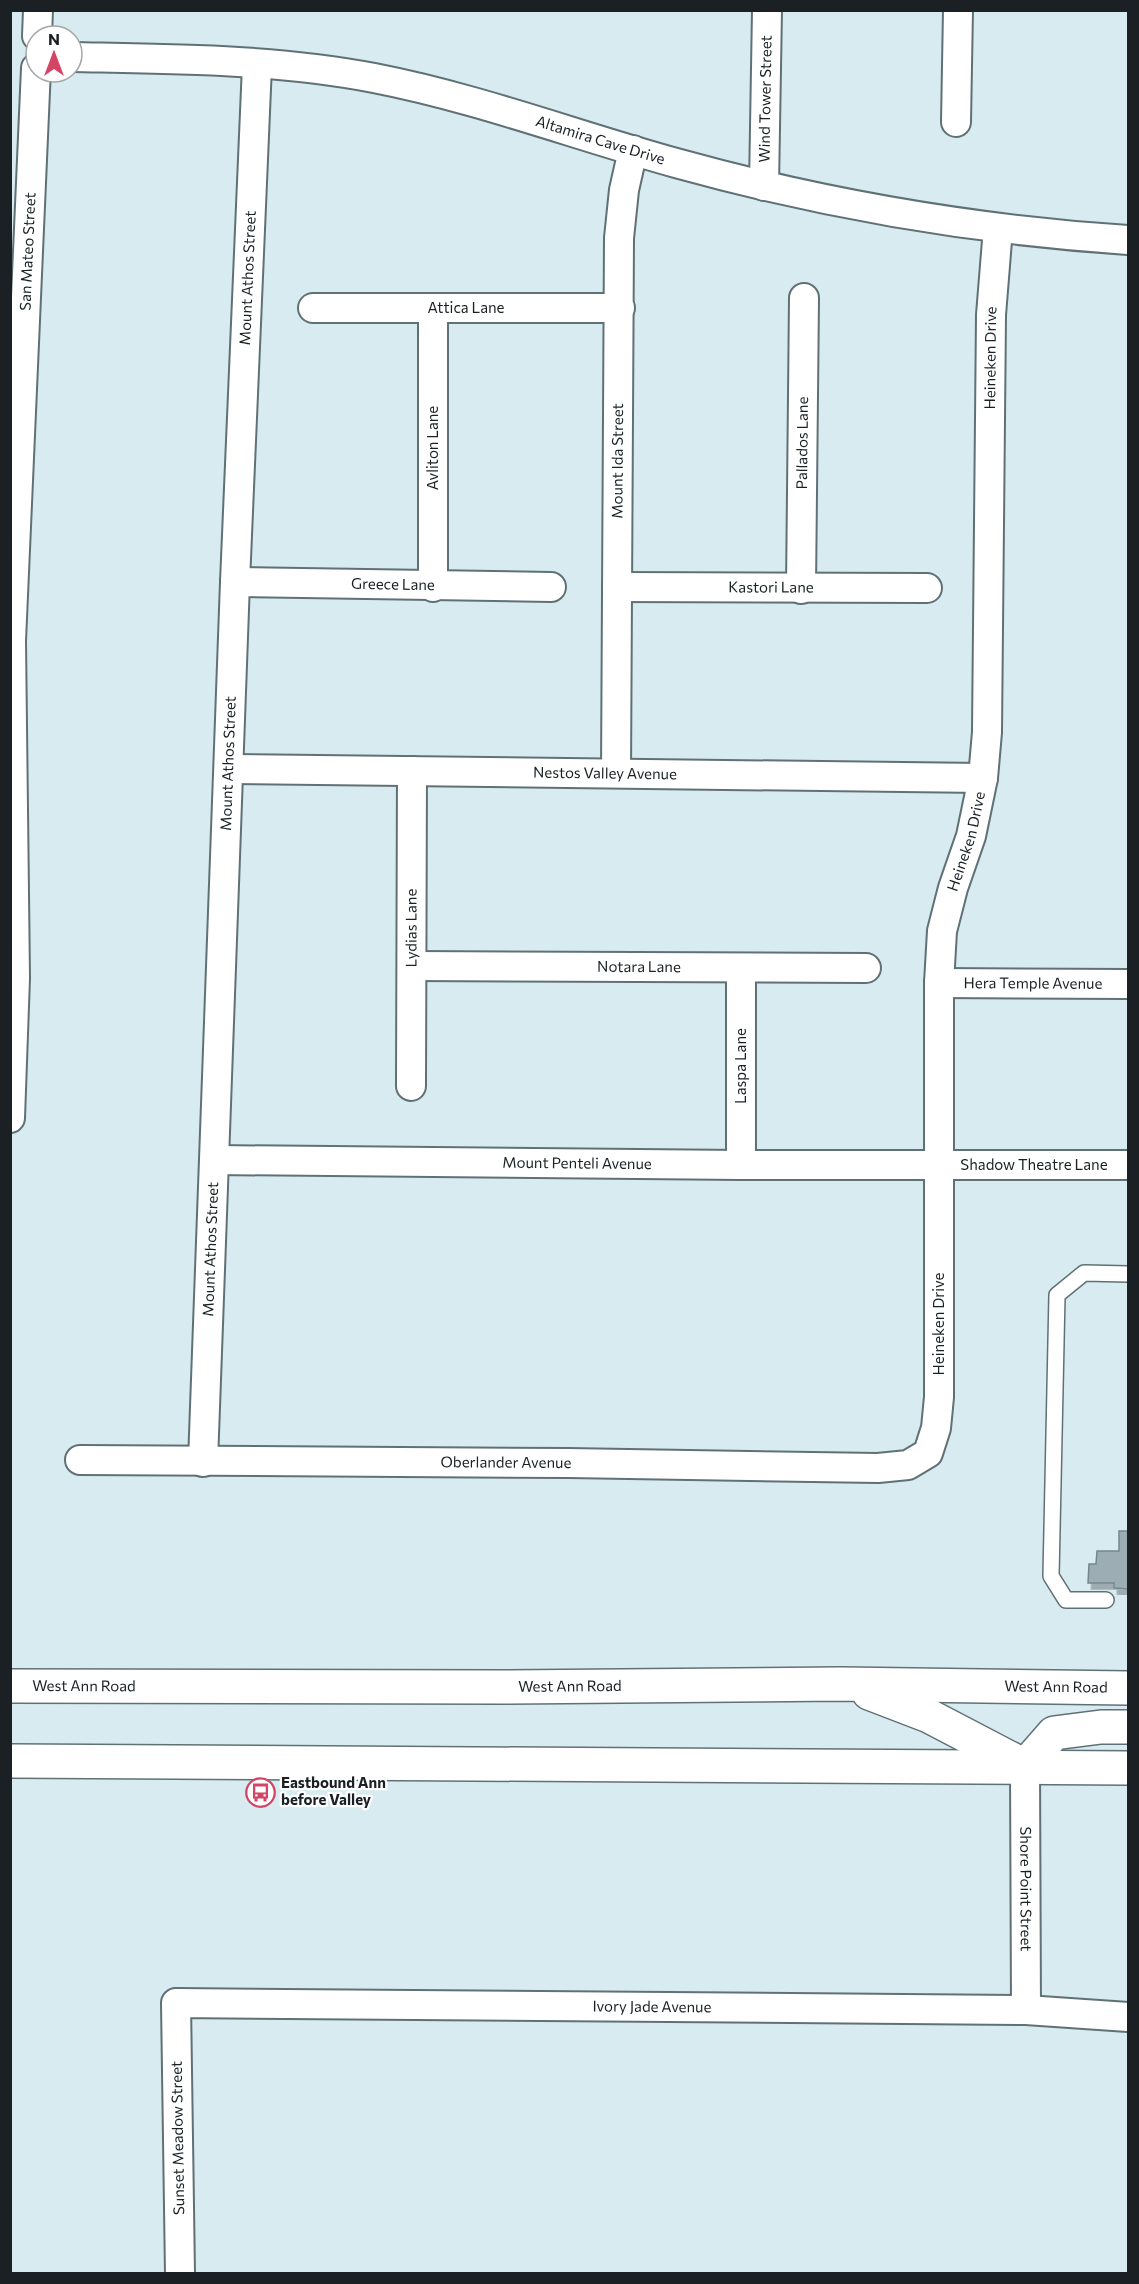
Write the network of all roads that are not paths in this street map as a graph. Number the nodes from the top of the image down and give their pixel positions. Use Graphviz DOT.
graph roads {
  1 [pos="767,10"];
  2 [pos="958,10"];
  3 [pos="84,57"];
  4 [pos="258,65"];
  5 [pos="35,84"];
  6 [pos="956,122"];
  7 [pos="633,150"];
  8 [pos="764,186"];
  9 [pos="998,228"];
  10 [pos="1128,240"];
  11 [pos="804,298"];
  12 [pos="313,308"];
  13 [pos="620,308"];
  14 [pos="434,309"];
  15 [pos="236,582"];
  16 [pos="433,587"];
  17 [pos="551,587"];
  18 [pos="617,587"];
  19 [pos="801,588"];
  20 [pos="927,588"];
  21 [pos="229,769"];
  22 [pos="412,771"];
  23 [pos="616,773"];
  24 [pos="983,777"];
  25 [pos="413,966"];
  26 [pos="741,968"];
  27 [pos="866,968"];
  28 [pos="939,983"];
  29 [pos="1128,984"];
  30 [pos="411,1086"];
  31 [pos="10,1118"];
  32 [pos="215,1160"];
  33 [pos="939,1164"];
  34 [pos="741,1165"];
  35 [pos="1128,1165"];
  36 [pos="1128,1274"];
  37 [pos="928,1453"];
  38 [pos="80,1460"];
  39 [pos="203,1462"];
  40 [pos="1106,1600"];
  41 [pos="842,1684"];
  42 [pos="10,1686"];
  43 [pos="1128,1688"];
  44 [pos="1128,1727"];
  45 [pos="10,1761"];
  46 [pos="1025,1766"];
  47 [pos="1128,1768"];
  48 [pos="176,2003"];
  49 [pos="1026,2010"];
  50 [pos="1128,2018"];
  51 [pos="180,2274"];
  1 -- 8 [label="street, Wind Tower Street"];
  2 -- 6 [label="street"];
  3 -- 4 [label="street, Altamira Cave Drive"];
  4 -- 7 [label="street, Altamira Cave Drive"];
  4 -- 15 [label="street, Mount Athos Street"];
  5 -- 31 [label="street, San Mateo Street"];
  7 -- 8 [label="street, Altamira Cave Drive"];
  7 -- 13 [label="street, Mount Ida Street"];
  8 -- 9 [label="street, Altamira Cave Drive"];
  9 -- 10 [label="street, Altamira Cave Drive"];
  9 -- 24 [label="street, Heineken Drive"];
  11 -- 19 [label="street, Pallados Lane"];
  12 -- 14 [label="street, Attica Lane"];
  13 -- 14 [label="street, Attica Lane"];
  13 -- 18 [label="street, Mount Ida Street"];
  14 -- 16 [label="street, Avliton Lane"];
  15 -- 16 [label="street, Greece Lane"];
  15 -- 21 [label="street, Mount Athos Street"];
  16 -- 17 [label="street, Greece Lane"];
  18 -- 19 [label="street, Kastori Lane"];
  18 -- 23 [label="street, Mount Ida Street"];
  19 -- 20 [label="street, Kastori Lane"];
  21 -- 22 [label="street, Nestos Valley Avenue"];
  21 -- 32 [label="street, Mount Athos Street"];
  22 -- 23 [label="street, Nestos Valley Avenue"];
  22 -- 25 [label="street, Lydias Lane"];
  23 -- 24 [label="street, Nestos Valley Avenue"];
  24 -- 28 [label="street, Heineken Drive"];
  25 -- 26 [label="street, Notara Lane"];
  25 -- 30 [label="street, Lydias Lane"];
  26 -- 27 [label="street, Notara Lane"];
  26 -- 34 [label="street, Laspa Lane"];
  28 -- 29 [label="street, Hera Temple Avenue"];
  28 -- 33 [label="street, Heineken Drive"];
  32 -- 34 [label="street, Mount Penteli Avenue"];
  32 -- 39 [label="street, Mount Athos Street"];
  33 -- 34 [label="street, Mount Penteli Avenue"];
  33 -- 35 [label="street, Shadow Theatre Lane"];
  33 -- 37 [label="street, Heineken Drive"];
  36 -- 40 [label="lane"];
  37 -- 39 [label="street, Oberlander Avenue"];
  38 -- 39 [label="street, Oberlander Avenue"];
  41 -- 42 [label="main road, West Ann Road"];
  41 -- 43 [label="main road, West Ann Road"];
  41 -- 46 [label="main road"];
  44 -- 46 [label="main road"];
  45 -- 46 [label="main road"];
  46 -- 47 [label="main road"];
  46 -- 49 [label="street, Shore Point Street"];
  48 -- 49 [label="street, Ivory Jade Avenue"];
  48 -- 51 [label="street, Sunset Meadow Street"];
  49 -- 50 [label="street, Ivory Jade Avenue"];
}
